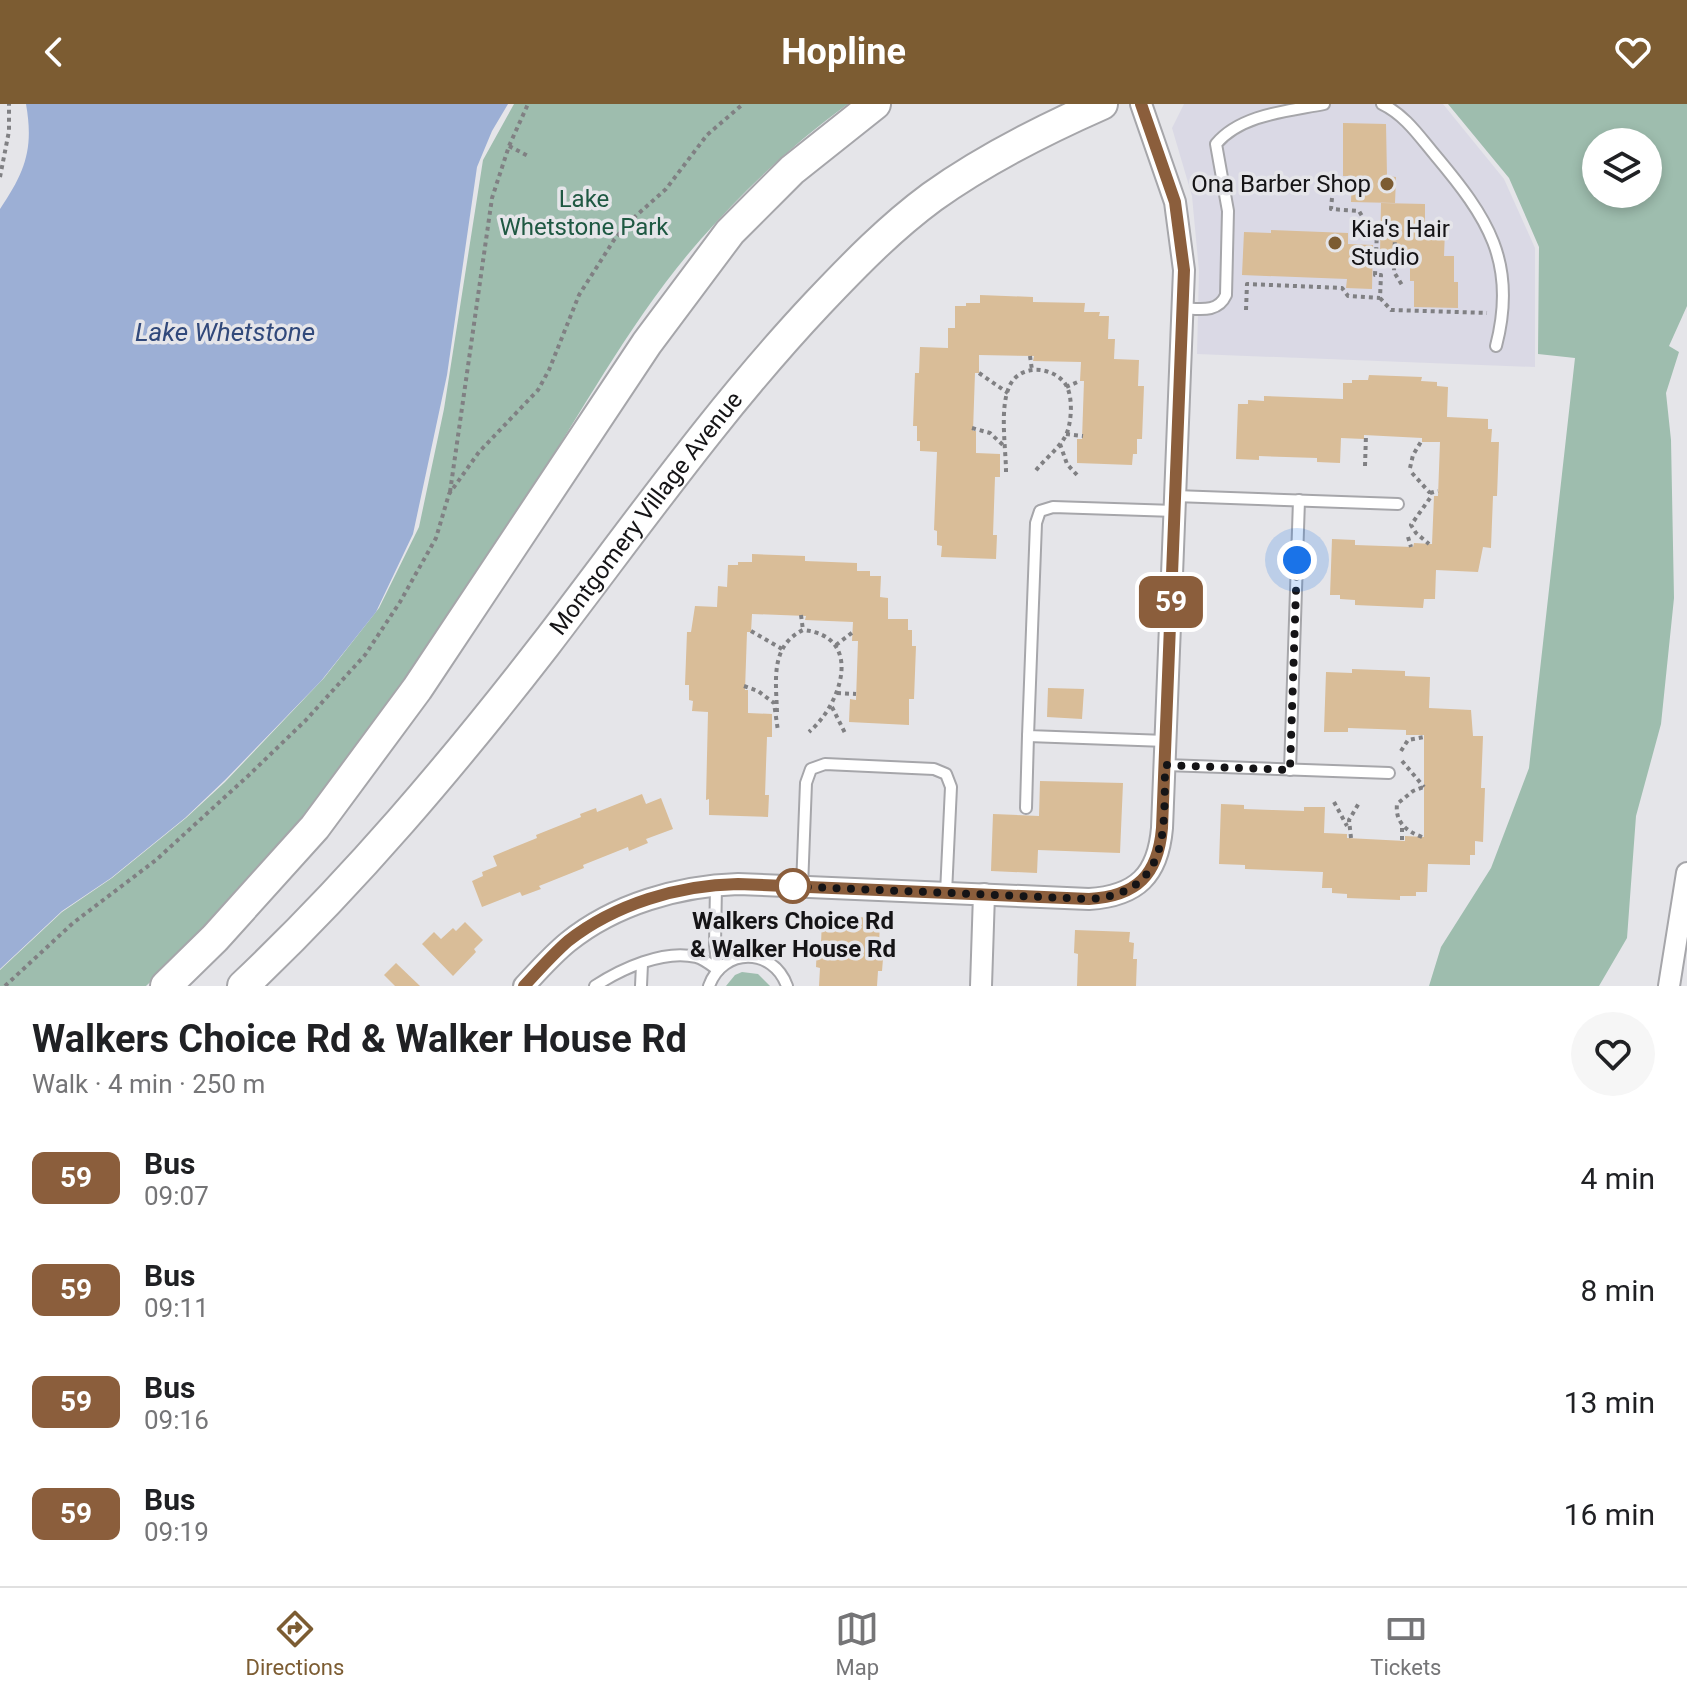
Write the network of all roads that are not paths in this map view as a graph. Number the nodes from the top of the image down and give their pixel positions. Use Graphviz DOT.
graph roads {
  1 [pos="875,104"];
  2 [pos="1102,104"];
  3 [pos="1141,104"];
  4 [pos="1324,104"];
  5 [pos="1382,104"];
  6 [pos="1183,308"];
  7 [pos="1496,346"];
  8 [pos="1299,500"];
  9 [pos="1175,504"];
  10 [pos="1398,504"];
  11 [pos="1028,736"];
  12 [pos="1166,741"];
  13 [pos="1165,765"];
  14 [pos="1290,770"];
  15 [pos="1389,773"];
  16 [pos="1026,808"];
  17 [pos="1687,873"];
  18 [pos="716,885"];
  19 [pos="802,887"];
  20 [pos="946,893"];
  21 [pos="984,894"];
  22 [pos="642,964"];
  23 [pos="718,970"];
  24 [pos="166,986"];
  25 [pos="243,986"];
  26 [pos="524,986"];
  27 [pos="595,986"];
  28 [pos="641,986"];
  29 [pos="709,986"];
  30 [pos="787,986"];
  31 [pos="981,986"];
  32 [pos="1669,986"];
  1 -- 24 [label="main road"];
  2 -- 25 [label="main road, Montgomery Village Avenue"];
  3 -- 6 [label="street"];
  4 -- 6 [label="lane"];
  5 -- 7 [label="lane"];
  6 -- 9 [label="street"];
  8 -- 9 [label="lane"];
  8 -- 10 [label="lane"];
  8 -- 14 [label="lane"];
  9 -- 11 [label="lane"];
  9 -- 12 [label="street"];
  11 -- 12 [label="lane"];
  11 -- 16 [label="lane"];
  12 -- 13 [label="street"];
  13 -- 14 [label="lane"];
  13 -- 21 [label="street"];
  14 -- 15 [label="lane"];
  17 -- 32 [label="street"];
  18 -- 19 [label="street"];
  18 -- 23 [label="lane"];
  18 -- 26 [label="street"];
  19 -- 20 [label="street"];
  19 -- 20 [label="lane"];
  20 -- 21 [label="street"];
  21 -- 31 [label="street"];
  22 -- 23 [label="lane"];
  22 -- 27 [label="lane"];
  22 -- 28 [label="lane"];
  23 -- 29 [label="lane"];
  23 -- 30 [label="lane"];
}
